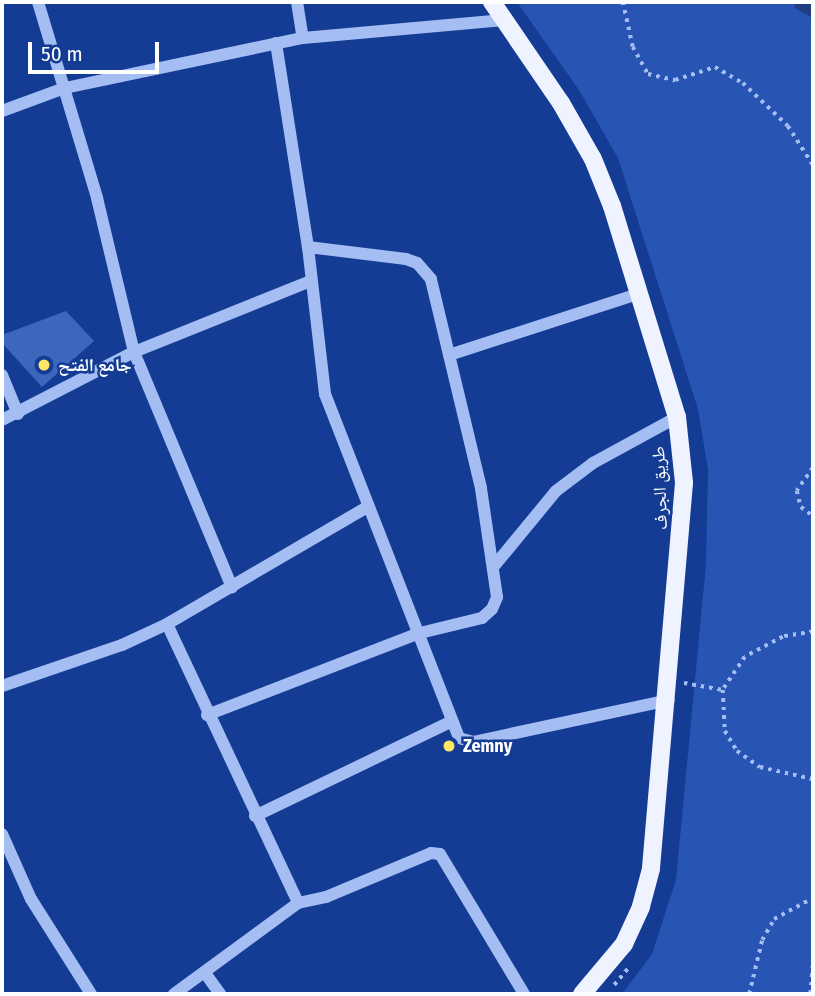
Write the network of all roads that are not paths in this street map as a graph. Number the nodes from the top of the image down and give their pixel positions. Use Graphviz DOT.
graph roads {
  1 [pos="38,2"];
  2 [pos="296,2"];
  3 [pos="492,2"];
  4 [pos="504,20"];
  5 [pos="303,38"];
  6 [pos="276,43"];
  7 [pos="65,88"];
  8 [pos="2,111"];
  9 [pos="308,247"];
  10 [pos="311,281"];
  11 [pos="641,293"];
  12 [pos="134,352"];
  13 [pos="449,355"];
  14 [pos="2,375"];
  15 [pos="18,414"];
  16 [pos="677,417"];
  17 [pos="2,420"];
  18 [pos="367,507"];
  19 [pos="495,565"];
  20 [pos="233,587"];
  21 [pos="167,624"];
  22 [pos="421,633"];
  23 [pos="2,686"];
  24 [pos="677,690"];
  25 [pos="207,715"];
  26 [pos="452,721"];
  27 [pos="255,816"];
  28 [pos="2,834"];
  29 [pos="298,903"];
  30 [pos="205,973"];
  31 [pos="91,994"];
  32 [pos="174,994"];
  33 [pos="220,994"];
  34 [pos="524,994"];
  35 [pos="582,994"];
  1 -- 7 [label="street"];
  2 -- 5 [label="street"];
  3 -- 4 [label="main road, طريق الجرف"];
  4 -- 5 [label="street"];
  4 -- 11 [label="main road, طريق الجرف"];
  5 -- 6 [label="street"];
  6 -- 7 [label="street"];
  6 -- 9 [label="street"];
  7 -- 8 [label="street"];
  7 -- 12 [label="street"];
  9 -- 10 [label="street"];
  9 -- 13 [label="street"];
  10 -- 12 [label="street"];
  10 -- 18 [label="street"];
  11 -- 13 [label="street"];
  11 -- 16 [label="main road, طريق الجرف"];
  12 -- 15 [label="street"];
  12 -- 20 [label="street"];
  13 -- 19 [label="street"];
  14 -- 15 [label="street"];
  15 -- 17 [label="street"];
  16 -- 19 [label="street"];
  16 -- 24 [label="main road, طريق الجرف"];
  18 -- 20 [label="street"];
  18 -- 22 [label="street"];
  19 -- 22 [label="street"];
  20 -- 21 [label="street"];
  21 -- 23 [label="street"];
  21 -- 25 [label="street"];
  22 -- 25 [label="street"];
  22 -- 26 [label="street"];
  24 -- 26 [label="street"];
  24 -- 35 [label="main road, طريق الجرف"];
  25 -- 27 [label="street"];
  26 -- 27 [label="street"];
  27 -- 29 [label="street"];
  28 -- 31 [label="street"];
  29 -- 30 [label="street"];
  29 -- 34 [label="street"];
  30 -- 32 [label="street"];
  30 -- 33 [label="street"];
}
